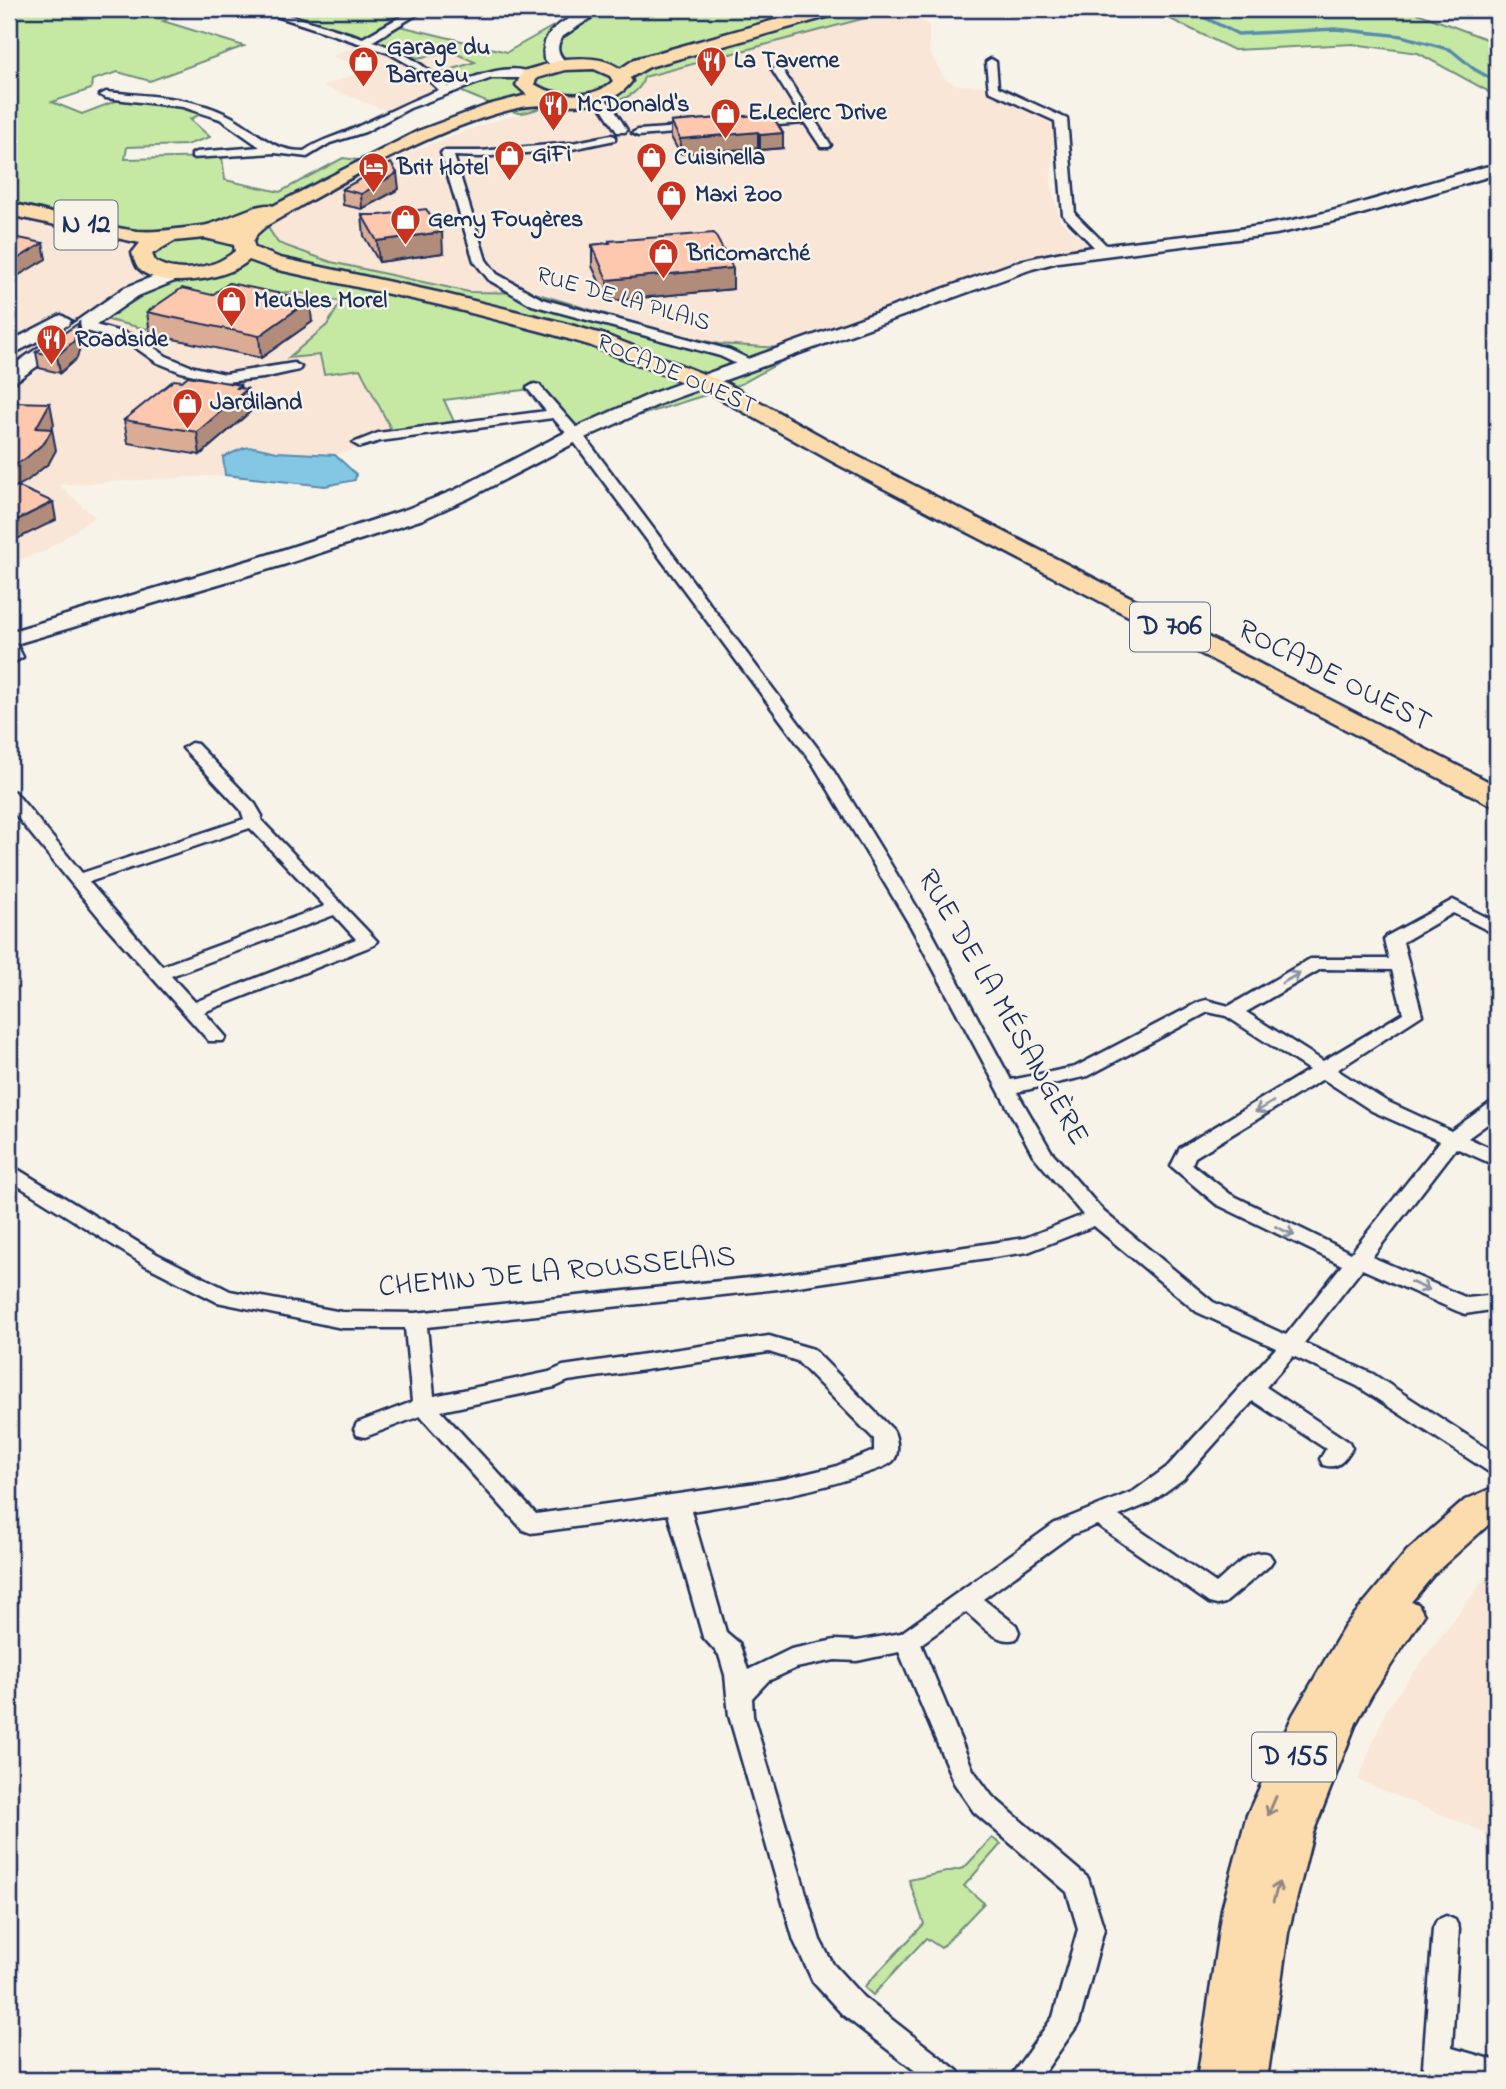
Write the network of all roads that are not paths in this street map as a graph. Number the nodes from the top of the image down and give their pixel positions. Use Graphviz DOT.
graph roads {
  1 [pos="260,9"];
  2 [pos="421,9"];
  3 [pos="596,9"];
  4 [pos="810,9"];
  5 [pos="834,9"];
  6 [pos="365,41"];
  7 [pos="991,62"];
  8 [pos="559,65"];
  9 [pos="598,65"];
  10 [pos="777,70"];
  11 [pos="621,75"];
  12 [pos="527,80"];
  13 [pos="447,92"];
  14 [pos="106,95"];
  15 [pos="550,97"];
  16 [pos="597,97"];
  17 [pos="809,119"];
  18 [pos="734,126"];
  19 [pos="707,128"];
  20 [pos="621,130"];
  21 [pos="638,133"];
  22 [pos="611,138"];
  23 [pos="825,145"];
  24 [pos="272,150"];
  25 [pos="196,156"];
  26 [pos="1497,169"];
  27 [pos="9,211"];
  28 [pos="205,232"];
  29 [pos="164,237"];
  30 [pos="245,247"];
  31 [pos="1104,251"];
  32 [pos="144,259"];
  33 [pos="224,268"];
  34 [pos="176,274"];
  35 [pos="354,281"];
  36 [pos="81,325"];
  37 [pos="9,350"];
  38 [pos="750,365"];
  39 [pos="294,367"];
  40 [pos="9,377"];
  41 [pos="707,385"];
  42 [pos="534,388"];
  43 [pos="556,413"];
  44 [pos="575,435"];
  45 [pos="360,443"];
  46 [pos="9,642"];
  47 [pos="9,660"];
  48 [pos="191,748"];
  49 [pos="9,796"];
  50 [pos="1497,797"];
  51 [pos="251,822"];
  52 [pos="79,880"];
  53 [pos="336,908"];
  54 [pos="1497,930"];
  55 [pos="1399,965"];
  56 [pos="159,974"];
  57 [pos="191,1010"];
  58 [pos="1232,1012"];
  59 [pos="216,1037"];
  60 [pos="1323,1072"];
  61 [pos="1004,1088"];
  62 [pos="1497,1108"];
  63 [pos="1452,1140"];
  64 [pos="1497,1159"];
  65 [pos="9,1171"];
  66 [pos="1097,1217"];
  67 [pos="1356,1261"];
  68 [pos="1497,1302"];
  69 [pos="415,1321"];
  70 [pos="1289,1347"];
  71 [pos="1253,1390"];
  72 [pos="424,1406"];
  73 [pos="365,1429"];
  74 [pos="1331,1459"];
  75 [pos="1497,1466"];
  76 [pos="1497,1500"];
  77 [pos="677,1504"];
  78 [pos="1098,1514"];
  79 [pos="1497,1514"];
  80 [pos="1261,1560"];
  81 [pos="968,1600"];
  82 [pos="1007,1632"];
  83 [pos="907,1641"];
  84 [pos="739,1695"];
  85 [pos="1446,1928"];
  86 [pos="1437,2069"];
  87 [pos="1497,2074"];
  88 [pos="948,2080"];
  89 [pos="1022,2080"];
  90 [pos="1220,2080"];
  91 [pos="1244,2080"];
  1 -- 6 [label="street"];
  2 -- 6 [label="street"];
  3 -- 8 [label="street"];
  4 -- 9 [label="highway"];
  5 -- 11 [label="highway"];
  6 -- 13 [label="street"];
  7 -- 31 [label="street"];
  8 -- 9 [label="main road"];
  8 -- 12 [label="main road"];
  9 -- 11 [label="main road"];
  10 -- 17 [label="street"];
  11 -- 16 [label="main road"];
  12 -- 13 [label="street"];
  12 -- 15 [label="main road"];
  12 -- 28 [label="main road"];
  13 -- 24 [label="street"];
  14 -- 24 [label="street"];
  15 -- 16 [label="main road"];
  15 -- 30 [label="main road"];
  16 -- 20 [label="street"];
  17 -- 18 [label="street"];
  17 -- 23 [label="street"];
  19 -- 21 [label="street"];
  20 -- 21 [label="street"];
  20 -- 22 [label="street"];
  21 -- 22 [label="street"];
  22 -- 38 [label="street, RUE DE LA PILAIS"];
  24 -- 25 [label="street"];
  26 -- 31 [label="street"];
  27 -- 29 [label="main road, N 12"];
  27 -- 32 [label="main road, N 12"];
  28 -- 29 [label="main road"];
  28 -- 30 [label="main road, ROCADE OUEST"];
  29 -- 32 [label="main road"];
  30 -- 33 [label="main road"];
  30 -- 35 [label="main road, ROCADE OUEST / D 706"];
  31 -- 38 [label="street"];
  32 -- 34 [label="main road, ROCADE OUEST"];
  32 -- 37 [label="street"];
  33 -- 34 [label="main road, ROCADE OUEST"];
  33 -- 35 [label="main road, ROCADE OUEST / D 706"];
  34 -- 36 [label="street"];
  35 -- 41 [label="main road, ROCADE OUEST / D 706"];
  36 -- 39 [label="street"];
  36 -- 40 [label="street"];
  38 -- 41 [label="street"];
  41 -- 44 [label="street"];
  41 -- 50 [label="main road, ROCADE OUEST / D 706"];
  42 -- 43 [label="street, RUE DE LA MÉSANGÈRE"];
  43 -- 44 [label="street, RUE DE LA MÉSANGÈRE"];
  43 -- 45 [label="street"];
  44 -- 46 [label="street"];
  44 -- 61 [label="street, RUE DE LA MÉSANGÈRE"];
  46 -- 47 [label="street"];
  48 -- 51 [label="street"];
  49 -- 52 [label="street"];
  51 -- 52 [label="street"];
  51 -- 53 [label="street"];
  52 -- 56 [label="street"];
  53 -- 56 [label="street"];
  53 -- 57 [label="street"];
  54 -- 55 [label="street"];
  58 -- 55 [label="street, one-way"];
  55 -- 60 [label="street"];
  56 -- 57 [label="street"];
  57 -- 59 [label="street"];
  58 -- 60 [label="street"];
  58 -- 61 [label="street"];
  60 -- 63 [label="street"];
  60 -- 67 [label="street, one-way"];
  61 -- 66 [label="street, RUE DE LA MÉSANGÈRE"];
  62 -- 63 [label="street"];
  63 -- 64 [label="street"];
  63 -- 67 [label="street"];
  65 -- 69 [label="street, CHEMIN DE LA ROUSSELAIS"];
  66 -- 69 [label="street, CHEMIN DE LA ROUSSELAIS"];
  66 -- 70 [label="street, RUE DE LA MÉSANGÈRE"];
  67 -- 68 [label="street, one-way"];
  67 -- 70 [label="street"];
  69 -- 72 [label="street"];
  70 -- 71 [label="street"];
  70 -- 75 [label="street, RUE DE LA MÉSANGÈRE"];
  71 -- 74 [label="street"];
  71 -- 78 [label="street"];
  72 -- 73 [label="street"];
  72 -- 77 [label="street"];
  72 -- 77 [label="street"];
  76 -- 90 [label="main road, D 155, one-way"];
  77 -- 84 [label="street"];
  78 -- 80 [label="street"];
  78 -- 81 [label="street"];
  91 -- 79 [label="main road, D 155, one-way"];
  81 -- 82 [label="street"];
  81 -- 83 [label="street"];
  83 -- 84 [label="street"];
  83 -- 89 [label="street"];
  84 -- 88 [label="street"];
  85 -- 86 [label="street"];
  86 -- 87 [label="street"];
}
